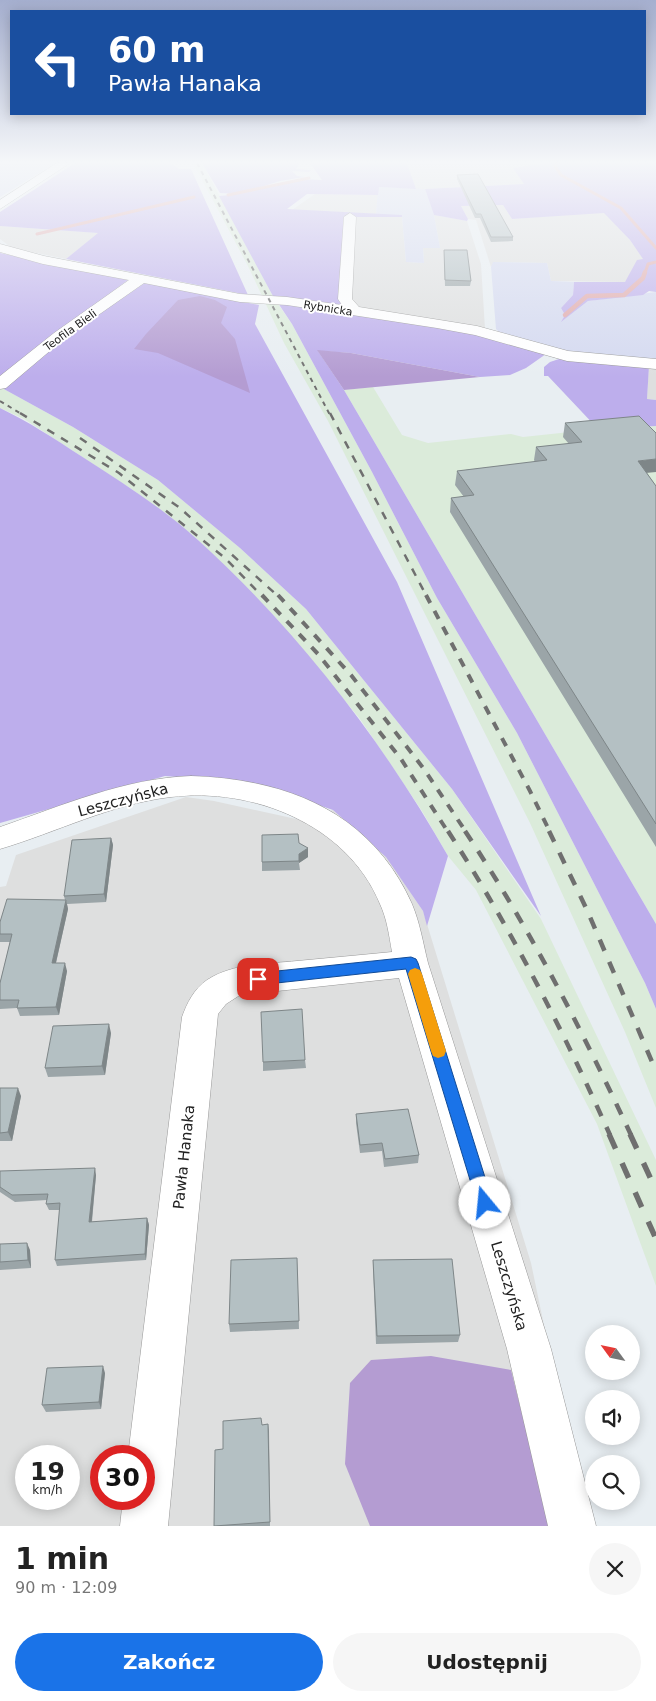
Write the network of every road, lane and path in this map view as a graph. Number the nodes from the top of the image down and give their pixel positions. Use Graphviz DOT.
graph roads {
  1 [pos="349,234"];
  2 [pos="0,248"];
  3 [pos="141,278"];
  4 [pos="356,312"];
  5 [pos="656,364"];
  6 [pos="4,380"];
  7 [pos="0,838"];
  8 [pos="411,963"];
  9 [pos="144,1526"];
  10 [pos="572,1526"];
  1 -- 4 [label="street"];
  2 -- 3 [label="street, Rybnicka"];
  3 -- 4 [label="street, Rybnicka"];
  3 -- 6 [label="street, Teofila Bieli"];
  4 -- 5 [label="street, Rybnicka"];
  7 -- 8 [label="street, Leszczyńska"];
  8 -- 9 [label="street, Pawła Hanaka"];
  8 -- 10 [label="street, Leszczyńska"];
}
